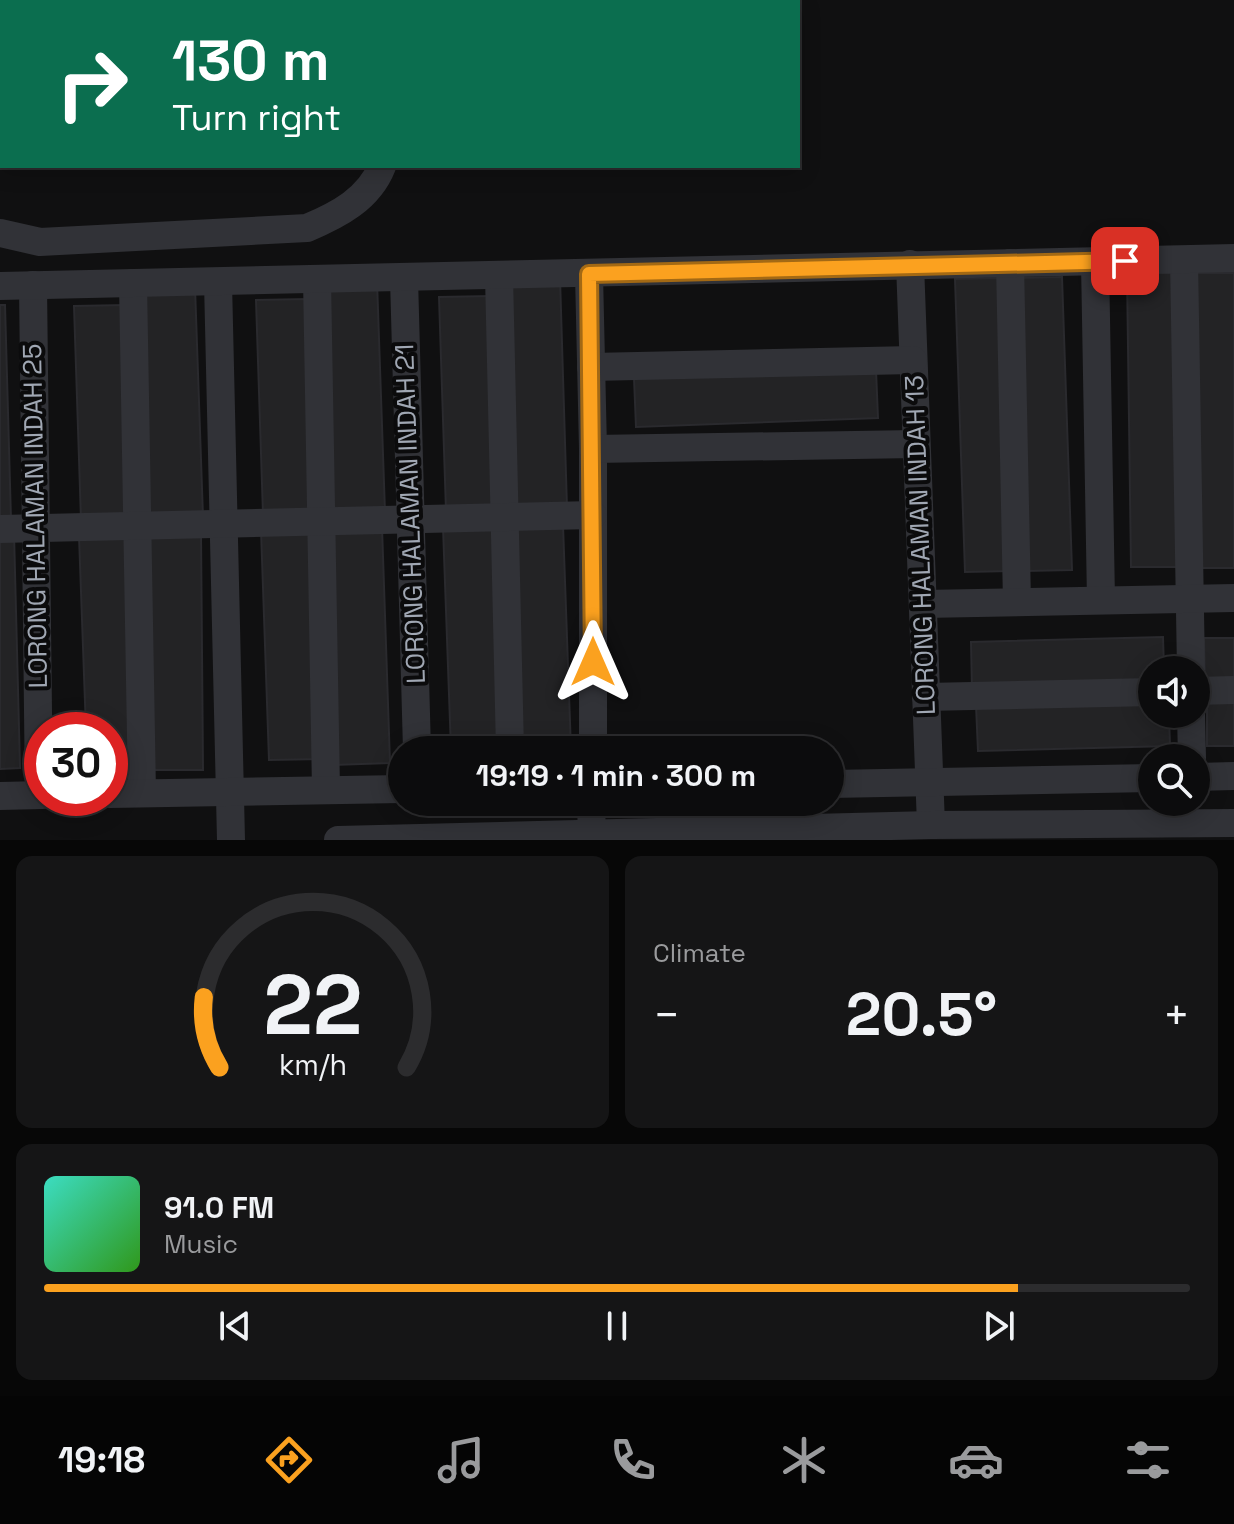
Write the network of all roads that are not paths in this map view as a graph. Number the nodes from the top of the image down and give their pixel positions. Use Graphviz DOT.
graph roads {
  1 [pos="381,168"];
  2 [pos="0,233"];
  3 [pos="1234,258"];
  4 [pos="1184,260"];
  5 [pos="1095,262"];
  6 [pos="1010,263"];
  7 [pos="910,264"];
  8 [pos="589,274"];
  9 [pos="499,276"];
  10 [pos="404,278"];
  11 [pos="317,279"];
  12 [pos="218,282"];
  13 [pos="133,283"];
  14 [pos="33,285"];
  15 [pos="0,286"];
  16 [pos="913,360"];
  17 [pos="591,367"];
  18 [pos="916,444"];
  19 [pos="593,449"];
  20 [pos="593,515"];
  21 [pos="504,517"];
  22 [pos="410,520"];
  23 [pos="321,521"];
  24 [pos="224,524"];
  25 [pos="137,526"];
  26 [pos="36,528"];
  27 [pos="0,529"];
  28 [pos="1234,598"];
  29 [pos="1190,599"];
  30 [pos="1101,600"];
  31 [pos="1017,602"];
  32 [pos="923,604"];
  33 [pos="1191,656"];
  34 [pos="1234,690"];
  35 [pos="1210,691"];
  36 [pos="1138,692"];
  37 [pos="926,697"];
  38 [pos="39,712"];
  39 [pos="417,736"];
  40 [pos="510,736"];
  41 [pos="593,736"];
  42 [pos="1234,776"];
  43 [pos="1210,777"];
  44 [pos="1138,778"];
  45 [pos="844,784"];
  46 [pos="929,784"];
  47 [pos="388,789"];
  48 [pos="326,790"];
  49 [pos="230,792"];
  50 [pos="128,793"];
  51 [pos="142,793"];
  52 [pos="24,795"];
  53 [pos="0,796"];
  54 [pos="592,816"];
  55 [pos="1234,823"];
  56 [pos="931,825"];
  57 [pos="591,833"];
  58 [pos="231,840"];
  59 [pos="338,840"];
  1 -- 2 [label="street"];
  3 -- 4 [label="street"];
  4 -- 5 [label="street"];
  4 -- 29 [label="street"];
  5 -- 6 [label="street"];
  5 -- 30 [label="street"];
  6 -- 7 [label="street"];
  6 -- 31 [label="street"];
  7 -- 8 [label="street"];
  7 -- 16 [label="street, LORONG HALAMAN INDAH 13"];
  8 -- 9 [label="street"];
  8 -- 17 [label="street"];
  9 -- 10 [label="street"];
  9 -- 21 [label="street"];
  10 -- 11 [label="street"];
  10 -- 22 [label="street, LORONG HALAMAN INDAH 21"];
  11 -- 12 [label="street"];
  11 -- 23 [label="street"];
  12 -- 13 [label="street"];
  12 -- 24 [label="street"];
  13 -- 14 [label="street"];
  13 -- 25 [label="street"];
  14 -- 15 [label="street"];
  14 -- 26 [label="street, LORONG HALAMAN INDAH 25"];
  16 -- 17 [label="street"];
  16 -- 18 [label="street, LORONG HALAMAN INDAH 13"];
  17 -- 19 [label="street"];
  18 -- 19 [label="street"];
  18 -- 32 [label="street, LORONG HALAMAN INDAH 13"];
  19 -- 20 [label="street"];
  20 -- 21 [label="street"];
  20 -- 41 [label="street"];
  21 -- 22 [label="street"];
  21 -- 40 [label="street"];
  22 -- 23 [label="street"];
  22 -- 39 [label="street, LORONG HALAMAN INDAH 21"];
  23 -- 24 [label="street"];
  23 -- 48 [label="street"];
  24 -- 25 [label="street"];
  24 -- 49 [label="street"];
  25 -- 26 [label="street"];
  25 -- 51 [label="street"];
  26 -- 27 [label="street"];
  26 -- 38 [label="street, LORONG HALAMAN INDAH 25"];
  28 -- 29 [label="street"];
  29 -- 30 [label="street"];
  29 -- 33 [label="street"];
  30 -- 31 [label="street"];
  31 -- 32 [label="street"];
  32 -- 37 [label="street, LORONG HALAMAN INDAH 13"];
  34 -- 35 [label="street"];
  36 -- 37 [label="street"];
  37 -- 46 [label="street, LORONG HALAMAN INDAH 13"];
  42 -- 43 [label="street"];
  44 -- 46 [label="street"];
  45 -- 46 [label="street"];
  46 -- 56 [label="street, LORONG HALAMAN INDAH 13"];
  47 -- 48 [label="street"];
  48 -- 49 [label="street"];
  49 -- 51 [label="street"];
  49 -- 58 [label="street"];
  50 -- 51 [label="street"];
  52 -- 53 [label="street"];
  54 -- 57 [label="street"];
  55 -- 56 [label="street"];
  56 -- 57 [label="street"];
  57 -- 59 [label="street"];
}
